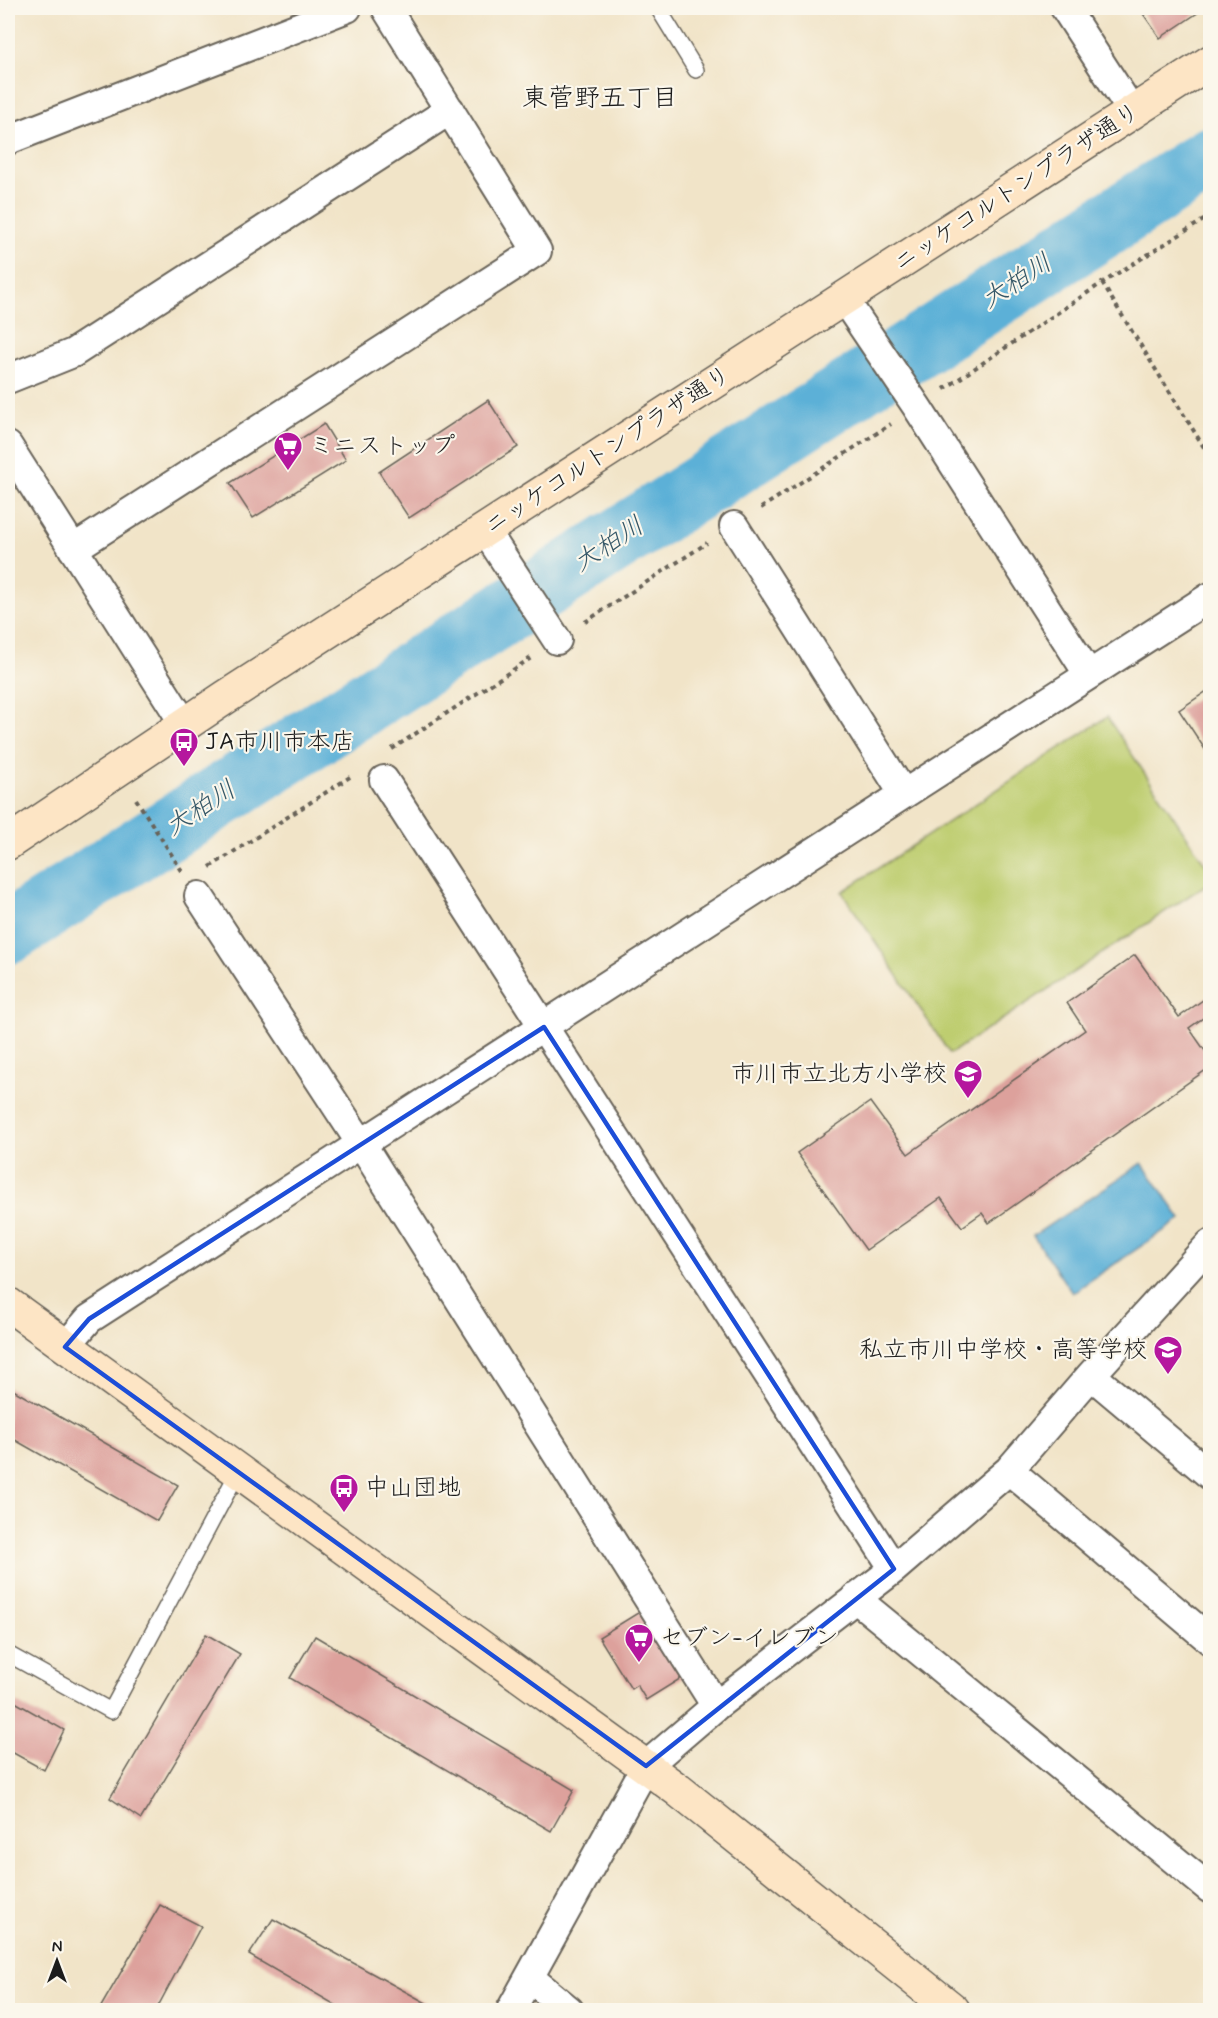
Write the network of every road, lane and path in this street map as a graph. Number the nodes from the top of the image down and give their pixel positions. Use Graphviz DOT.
graph roads {
  1 [pos="347,8"];
  2 [pos="386,8"];
  3 [pos="658,8"];
  4 [pos="1065,8"];
  5 [pos="1210,62"];
  6 [pos="696,70"];
  7 [pos="450,110"];
  8 [pos="1133,113"];
  9 [pos="8,140"];
  10 [pos="1210,216"];
  11 [pos="1102,283"];
  12 [pos="844,299"];
  13 [pos="8,379"];
  14 [pos="917,407"];
  15 [pos="8,446"];
  16 [pos="1210,457"];
  17 [pos="734,526"];
  18 [pos="485,530"];
  19 [pos="73,549"];
  20 [pos="1210,597"];
  21 [pos="557,640"];
  22 [pos="1089,675"];
  23 [pos="185,725"];
  24 [pos="392,749"];
  25 [pos="353,774"];
  26 [pos="384,780"];
  27 [pos="903,793"];
  28 [pos="141,808"];
  29 [pos="8,843"];
  30 [pos="208,868"];
  31 [pos="183,872"];
  32 [pos="199,896"];
  33 [pos="544,1027"];
  34 [pos="362,1145"];
  35 [pos="1210,1244"];
  36 [pos="8,1304"];
  37 [pos="65,1347"];
  38 [pos="1091,1376"];
  39 [pos="1009,1470"];
  40 [pos="238,1472"];
  41 [pos="1210,1475"];
  42 [pos="894,1569"];
  43 [pos="855,1598"];
  44 [pos="1210,1640"];
  45 [pos="8,1654"];
  46 [pos="716,1706"];
  47 [pos="645,1766"];
  48 [pos="1210,1889"];
  49 [pos="530,1978"];
  50 [pos="511,2010"];
  51 [pos="569,2010"];
  52 [pos="953,2010"];
  1 -- 9 [label="street"];
  2 -- 7 [label="street"];
  3 -- 6 [label="lane"];
  4 -- 8 [label="street"];
  5 -- 8 [label="street, ニッケコルトンプラザ通り"];
  7 -- 13 [label="street"];
  7 -- 19 [label="street"];
  8 -- 12 [label="street, ニッケコルトンプラザ通り"];
  10 -- 11 [label="path"];
  11 -- 14 [label="path"];
  11 -- 16 [label="path"];
  12 -- 14 [label="street"];
  12 -- 18 [label="street, ニッケコルトンプラザ通り"];
  14 -- 17 [label="path"];
  14 -- 22 [label="street"];
  15 -- 19 [label="street"];
  17 -- 21 [label="path"];
  17 -- 27 [label="street"];
  18 -- 21 [label="street"];
  18 -- 23 [label="street, ニッケコルトンプラザ通り"];
  19 -- 23 [label="street"];
  20 -- 22 [label="street"];
  21 -- 24 [label="path"];
  22 -- 27 [label="street"];
  23 -- 29 [label="street, ニッケコルトンプラザ通り"];
  25 -- 30 [label="path"];
  26 -- 33 [label="street"];
  27 -- 33 [label="street"];
  28 -- 31 [label="path"];
  32 -- 34 [label="street"];
  33 -- 34 [label="street"];
  33 -- 42 [label="street"];
  34 -- 37 [label="street"];
  34 -- 46 [label="street"];
  35 -- 38 [label="street"];
  36 -- 37 [label="street"];
  37 -- 40 [label="street"];
  38 -- 39 [label="street"];
  38 -- 41 [label="street"];
  39 -- 42 [label="street"];
  39 -- 44 [label="street"];
  40 -- 45 [label="lane"];
  40 -- 47 [label="street"];
  42 -- 43 [label="street"];
  43 -- 46 [label="street"];
  43 -- 48 [label="street"];
  46 -- 47 [label="street"];
  47 -- 49 [label="street"];
  47 -- 52 [label="street"];
  49 -- 50 [label="street"];
  49 -- 51 [label="street"];
}
